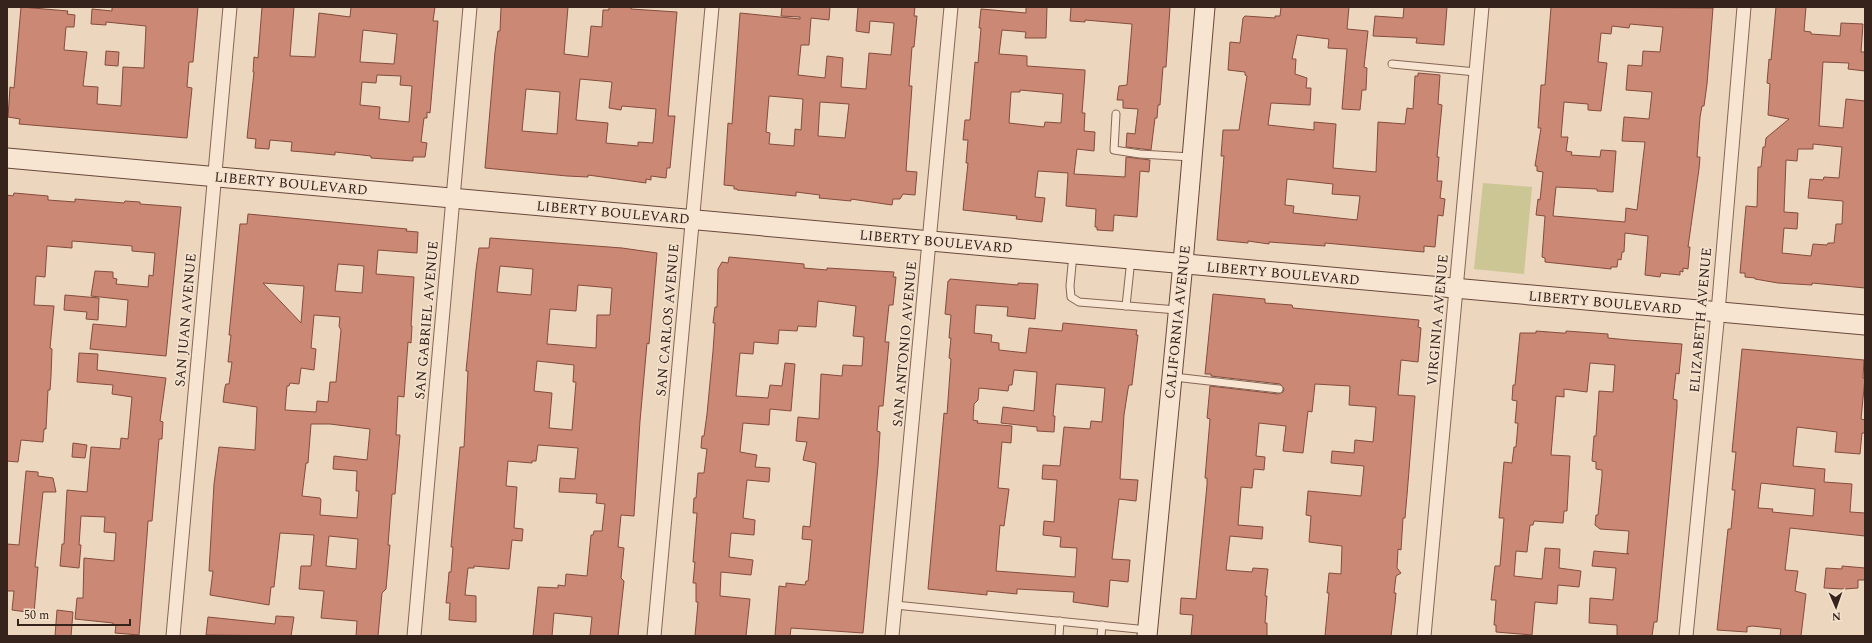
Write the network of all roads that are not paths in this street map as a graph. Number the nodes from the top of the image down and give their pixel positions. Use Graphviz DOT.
graph roads {
  1 [pos="230,7"];
  2 [pos="470,7"];
  3 [pos="712,7"];
  4 [pos="951,7"];
  5 [pos="1206,7"];
  6 [pos="1482,7"];
  7 [pos="1744,7"];
  8 [pos="1392,64"];
  9 [pos="1476,72"];
  10 [pos="1116,114"];
  11 [pos="1192,157"];
  12 [pos="7,158"];
  13 [pos="214,176"];
  14 [pos="453,198"];
  15 [pos="692,219"];
  16 [pos="930,240"];
  17 [pos="1073,254"];
  18 [pos="1131,259"];
  19 [pos="1183,264"];
  20 [pos="1456,289"];
  21 [pos="1126,306"];
  22 [pos="1178,310"];
  23 [pos="1718,312"];
  24 [pos="1865,325"];
  25 [pos="1171,377"];
  26 [pos="1279,389"];
  27 [pos="895,604"];
  28 [pos="1060,621"];
  29 [pos="1102,625"];
  30 [pos="1148,633"];
  31 [pos="173,636"];
  32 [pos="414,636"];
  33 [pos="654,636"];
  34 [pos="892,636"];
  35 [pos="1059,636"];
  36 [pos="1101,636"];
  37 [pos="1424,636"];
  38 [pos="1686,636"];
  1 -- 13 [label="street, SAN JUAN AVENUE"];
  2 -- 14 [label="street, SAN GABRIEL AVENUE"];
  3 -- 15 [label="street, SAN CARLOS AVENUE"];
  4 -- 16 [label="street, SAN ANTONIO AVENUE"];
  5 -- 11 [label="street, CALIFORNIA AVENUE"];
  6 -- 9 [label="street, VIRGINIA AVENUE"];
  7 -- 23 [label="street, ELIZABETH AVENUE"];
  8 -- 9 [label="lane"];
  9 -- 20 [label="street, VIRGINIA AVENUE"];
  10 -- 11 [label="lane"];
  11 -- 19 [label="street, CALIFORNIA AVENUE"];
  12 -- 13 [label="street, LIBERTY BOULEVARD"];
  13 -- 14 [label="street, LIBERTY BOULEVARD"];
  13 -- 31 [label="street, SAN JUAN AVENUE"];
  14 -- 15 [label="street, LIBERTY BOULEVARD"];
  14 -- 32 [label="street, SAN GABRIEL AVENUE"];
  15 -- 16 [label="street, LIBERTY BOULEVARD"];
  15 -- 33 [label="street, SAN CARLOS AVENUE"];
  16 -- 17 [label="street, LIBERTY BOULEVARD"];
  16 -- 27 [label="street, SAN ANTONIO AVENUE"];
  17 -- 18 [label="street, LIBERTY BOULEVARD"];
  17 -- 21 [label="lane"];
  18 -- 19 [label="street, LIBERTY BOULEVARD"];
  18 -- 21 [label="lane"];
  19 -- 20 [label="street, LIBERTY BOULEVARD"];
  19 -- 22 [label="street, CALIFORNIA AVENUE"];
  20 -- 23 [label="street, LIBERTY BOULEVARD"];
  20 -- 37 [label="street, VIRGINIA AVENUE"];
  21 -- 22 [label="lane"];
  22 -- 25 [label="street, CALIFORNIA AVENUE"];
  23 -- 24 [label="street, LIBERTY BOULEVARD"];
  23 -- 38 [label="street, ELIZABETH AVENUE"];
  25 -- 26 [label="lane"];
  25 -- 30 [label="street, CALIFORNIA AVENUE"];
  27 -- 28 [label="lane"];
  27 -- 34 [label="street, SAN ANTONIO AVENUE"];
  28 -- 29 [label="lane"];
  28 -- 35 [label="lane"];
  29 -- 30 [label="lane"];
  29 -- 36 [label="lane"];
}
